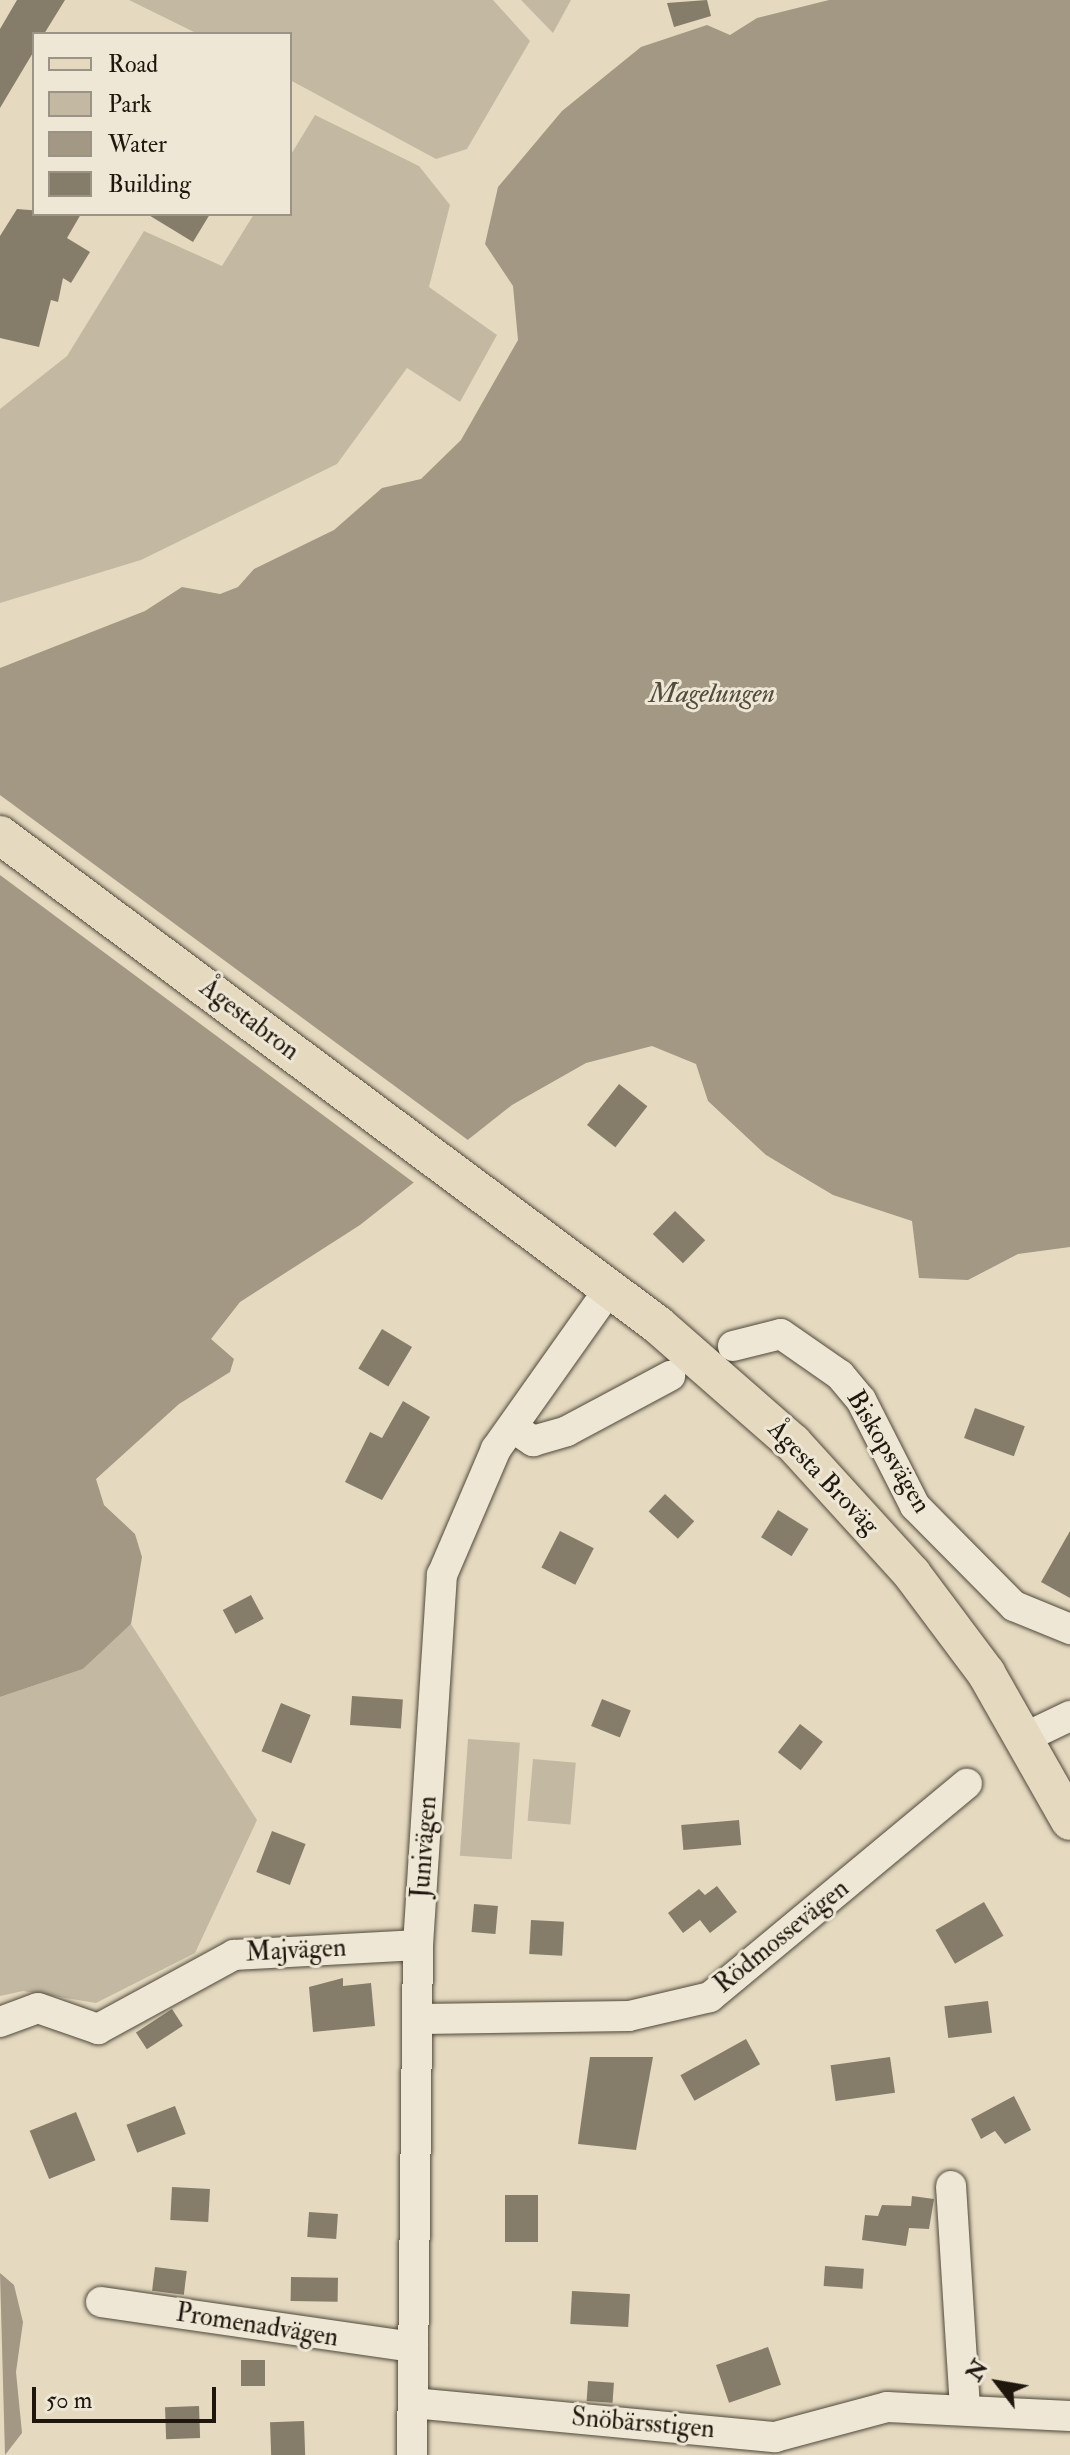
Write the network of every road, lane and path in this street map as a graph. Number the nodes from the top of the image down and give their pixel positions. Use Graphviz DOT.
graph roads {
  1 [pos="0,835"];
  2 [pos="498,1206"];
  3 [pos="610,1288"];
  4 [pos="733,1346"];
  5 [pos="670,1376"];
  6 [pos="515,1429"];
  7 [pos="1070,1629"];
  8 [pos="1070,1716"];
  9 [pos="1024,1738"];
  10 [pos="967,1784"];
  11 [pos="1070,1821"];
  12 [pos="418,1945"];
  13 [pos="421,2019"];
  14 [pos="0,2022"];
  15 [pos="951,2186"];
  16 [pos="101,2302"];
  17 [pos="413,2347"];
  18 [pos="413,2403"];
  19 [pos="965,2408"];
  20 [pos="1070,2416"];
  21 [pos="412,2455"];
  1 -- 2 [label="main road, Ågestabron"];
  2 -- 3 [label="main road, Ågesta Broväg"];
  3 -- 6 [label="street, Junivägen"];
  3 -- 9 [label="main road, Ågesta Broväg"];
  4 -- 7 [label="street, Biskopsvägen"];
  5 -- 6 [label="street"];
  6 -- 12 [label="street, Junivägen"];
  8 -- 9 [label="street"];
  9 -- 11 [label="main road, Ågesta Broväg"];
  10 -- 13 [label="street, Rödmossevägen"];
  12 -- 13 [label="street, Junivägen"];
  12 -- 14 [label="street, Majvägen"];
  13 -- 17 [label="street, Junivägen"];
  15 -- 19 [label="street"];
  16 -- 17 [label="street, Promenadvägen"];
  17 -- 18 [label="street, Junivägen"];
  18 -- 19 [label="street, Snöbärsstigen"];
  18 -- 21 [label="street, Junivägen"];
  19 -- 20 [label="street, Snöbärsstigen"];
}
